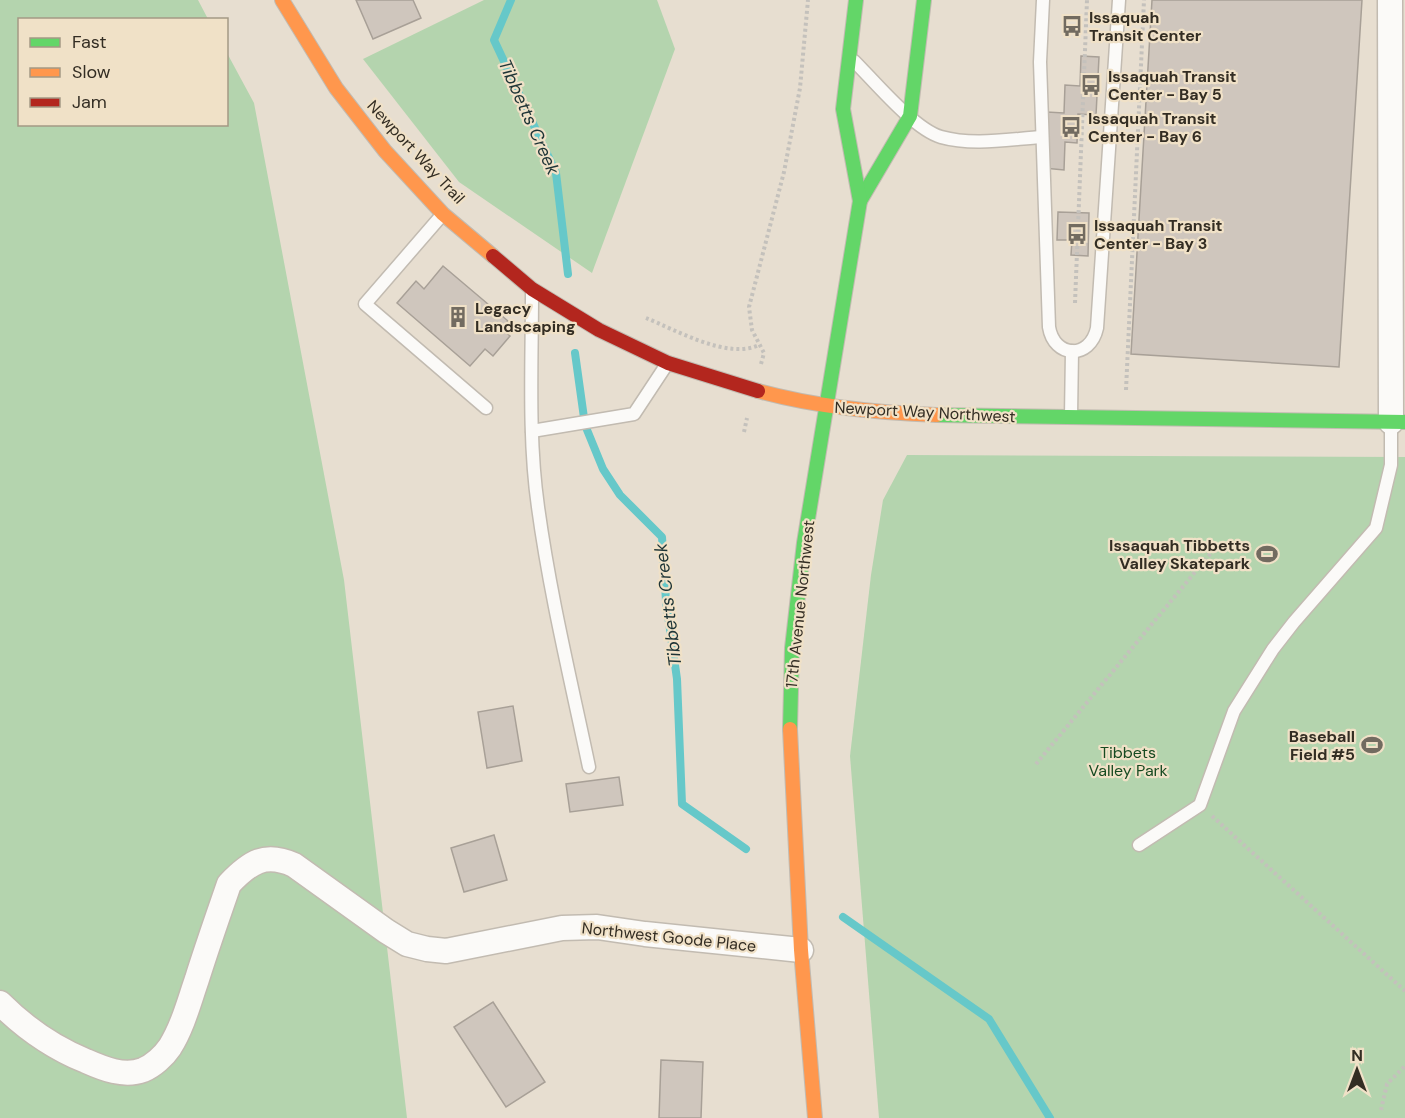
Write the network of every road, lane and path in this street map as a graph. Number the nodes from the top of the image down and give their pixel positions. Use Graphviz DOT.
graph roads {
  1 [pos="282,0"];
  2 [pos="808,0"];
  3 [pos="856,0"];
  4 [pos="924,0"];
  5 [pos="1043,0"];
  6 [pos="1087,0"];
  7 [pos="1119,0"];
  8 [pos="1144,0"];
  9 [pos="1390,0"];
  10 [pos="849,56"];
  11 [pos="910,116"];
  12 [pos="1042,137"];
  13 [pos="860,201"];
  14 [pos="443,214"];
  15 [pos="1124,282"];
  16 [pos="1130,283"];
  17 [pos="532,289"];
  18 [pos="1075,303"];
  19 [pos="642,316"];
  20 [pos="759,345"];
  21 [pos="1072,351"];
  22 [pos="764,354"];
  23 [pos="668,363"];
  24 [pos="1126,390"];
  25 [pos="825,406"];
  26 [pos="486,408"];
  27 [pos="1071,418"];
  28 [pos="1398,422"];
  29 [pos="532,431"];
  30 [pos="1215,548"];
  31 [pos="1036,764"];
  32 [pos="589,767"];
  33 [pos="1200,805"];
  34 [pos="1139,845"];
  35 [pos="801,950"];
  36 [pos="1405,991"];
  37 [pos="0,1003"];
  38 [pos="1405,1066"];
  39 [pos="1381,1110"];
  40 [pos="815,1118"];
  1 -- 14 [label="main road, Newport Way Northwest"];
  2 -- 20 [label="path"];
  3 -- 10 [label="main road, 17th Avenue Northwest"];
  4 -- 11 [label="main road, 17th Avenue Northwest"];
  5 -- 12 [label="lane"];
  6 -- 18 [label="path"];
  7 -- 21 [label="lane"];
  8 -- 16 [label="path"];
  9 -- 28 [label="street"];
  10 -- 11 [label="lane"];
  10 -- 13 [label="main road, 17th Avenue Northwest"];
  11 -- 12 [label="lane"];
  11 -- 13 [label="main road, 17th Avenue Northwest"];
  12 -- 21 [label="lane"];
  13 -- 25 [label="main road, 17th Avenue Northwest"];
  14 -- 17 [label="main road, Newport Way Northwest"];
  14 -- 26 [label="lane"];
  15 -- 16 [label="path"];
  16 -- 24 [label="path"];
  17 -- 23 [label="main road, Newport Way Northwest"];
  17 -- 29 [label="lane"];
  19 -- 20 [label="path"];
  20 -- 22 [label="path"];
  21 -- 27 [label="lane"];
  23 -- 25 [label="main road, Newport Way Northwest"];
  23 -- 29 [label="lane"];
  25 -- 27 [label="main road, Newport Way Northwest"];
  25 -- 35 [label="main road, 17th Avenue Northwest"];
  27 -- 28 [label="main road, Newport Way Northwest"];
  28 -- 33 [label="lane"];
  29 -- 32 [label="lane"];
  30 -- 31 [label="path"];
  33 -- 34 [label="lane"];
  33 -- 36 [label="path"];
  35 -- 37 [label="street, Northwest Goode Place"];
  35 -- 40 [label="main road, 17th Avenue Northwest"];
  38 -- 39 [label="path"];
}
